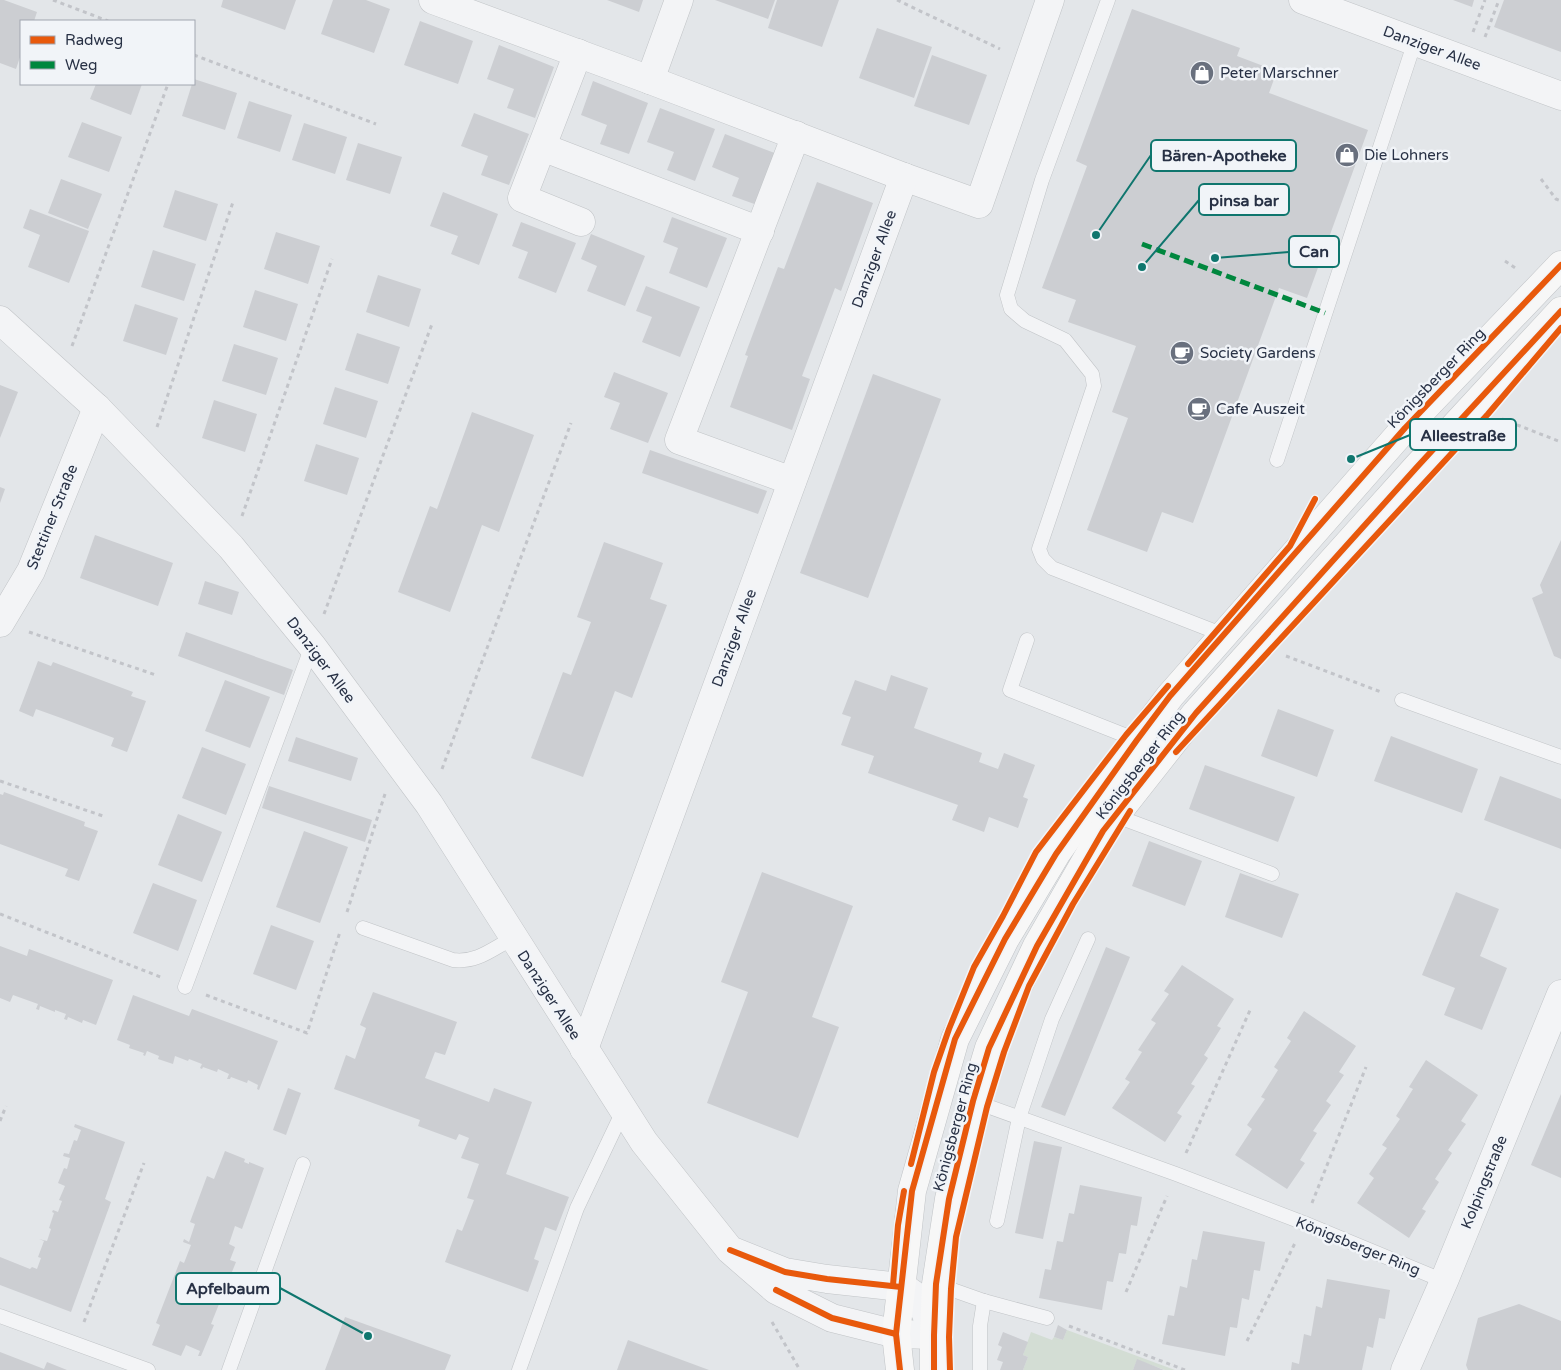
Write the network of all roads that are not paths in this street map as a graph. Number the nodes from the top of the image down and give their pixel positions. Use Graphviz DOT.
graph roads {
  1 [pos="679,0"];
  2 [pos="1050,0"];
  3 [pos="1108,0"];
  4 [pos="1303,0"];
  5 [pos="446,2"];
  6 [pos="1415,41"];
  7 [pos="578,53"];
  8 [pos="650,80"];
  9 [pos="1561,96"];
  10 [pos="796,135"];
  11 [pos="542,147"];
  12 [pos="904,177"];
  13 [pos="581,222"];
  14 [pos="760,231"];
  15 [pos="1561,266"];
  16 [pos="1561,311"];
  17 [pos="0,320"];
  18 [pos="97,408"];
  19 [pos="1277,460"];
  20 [pos="792,481"];
  21 [pos="0,622"];
  22 [pos="1224,634"];
  23 [pos="1027,640"];
  24 [pos="312,646"];
  25 [pos="1402,700"];
  26 [pos="1137,740"];
  27 [pos="1561,757"];
  28 [pos="1116,816"];
  29 [pos="1272,874"];
  30 [pos="363,928"];
  31 [pos="513,938"];
  32 [pos="1088,939"];
  33 [pos="185,987"];
  34 [pos="1561,994"];
  35 [pos="1551,1046"];
  36 [pos="584,1049"];
  37 [pos="973,1101"];
  38 [pos="624,1109"];
  39 [pos="1019,1118"];
  40 [pos="303,1164"];
  41 [pos="997,1221"];
  42 [pos="730,1250"];
  43 [pos="1444,1281"];
  44 [pos="936,1284"];
  45 [pos="902,1288"];
  46 [pos="984,1301"];
  47 [pos="0,1316"];
  48 [pos="1047,1318"];
  49 [pos="896,1334"];
  50 [pos="934,1335"];
  51 [pos="148,1370"];
  52 [pos="228,1370"];
  53 [pos="519,1370"];
  54 [pos="900,1370"];
  55 [pos="934,1370"];
  56 [pos="980,1370"];
  57 [pos="1405,1370"];
  1 -- 8 [label="street"];
  2 -- 12 [label="street"];
  3 -- 22 [label="lane"];
  4 -- 6 [label="street, Danziger Allee"];
  5 -- 7 [label="street"];
  6 -- 9 [label="street, Danziger Allee"];
  6 -- 19 [label="lane"];
  7 -- 8 [label="street"];
  7 -- 11 [label="street"];
  8 -- 10 [label="street"];
  10 -- 12 [label="street"];
  10 -- 14 [label="street"];
  11 -- 13 [label="street"];
  11 -- 14 [label="street"];
  12 -- 20 [label="street, Danziger Allee"];
  14 -- 20 [label="street"];
  15 -- 22 [label="main road, Königsberger Ring"];
  16 -- 28 [label="main road, Königsberger Ring"];
  17 -- 18 [label="street, Danziger Allee"];
  18 -- 21 [label="street, Stettiner Straße"];
  18 -- 24 [label="street, Danziger Allee"];
  20 -- 36 [label="street, Danziger Allee"];
  22 -- 26 [label="main road, Königsberger Ring"];
  23 -- 26 [label="lane"];
  24 -- 31 [label="street, Danziger Allee"];
  24 -- 33 [label="lane"];
  25 -- 27 [label="lane"];
  26 -- 45 [label="main road, Königsberger Ring"];
  28 -- 29 [label="lane"];
  28 -- 37 [label="main road, Königsberger Ring"];
  30 -- 31 [label="lane"];
  31 -- 36 [label="street, Danziger Allee"];
  32 -- 39 [label="lane"];
  34 -- 35 [label="street, Kolpingstraße"];
  35 -- 43 [label="street, Kolpingstraße"];
  36 -- 38 [label="street, Danziger Allee"];
  37 -- 39 [label="lane, Königsberger Ring"];
  37 -- 44 [label="main road, Königsberger Ring"];
  38 -- 42 [label="street, Danziger Allee"];
  38 -- 53 [label="lane"];
  39 -- 41 [label="lane"];
  39 -- 43 [label="lane, Königsberger Ring"];
  40 -- 52 [label="lane"];
  42 -- 45 [label="street"];
  42 -- 49 [label="street, Danziger Allee"];
  43 -- 57 [label="street, Kolpingstraße"];
  44 -- 46 [label="lane"];
  44 -- 50 [label="main road, Königsberger Ring"];
  45 -- 49 [label="main road, Königsberger Ring"];
  45 -- 50 [label="street"];
  46 -- 48 [label="lane"];
  46 -- 56 [label="lane"];
  47 -- 51 [label="lane"];
  49 -- 50 [label="street, Danziger Allee"];
  49 -- 54 [label="main road, Königsberger Ring"];
  50 -- 55 [label="main road, Königsberger Ring"];
}
